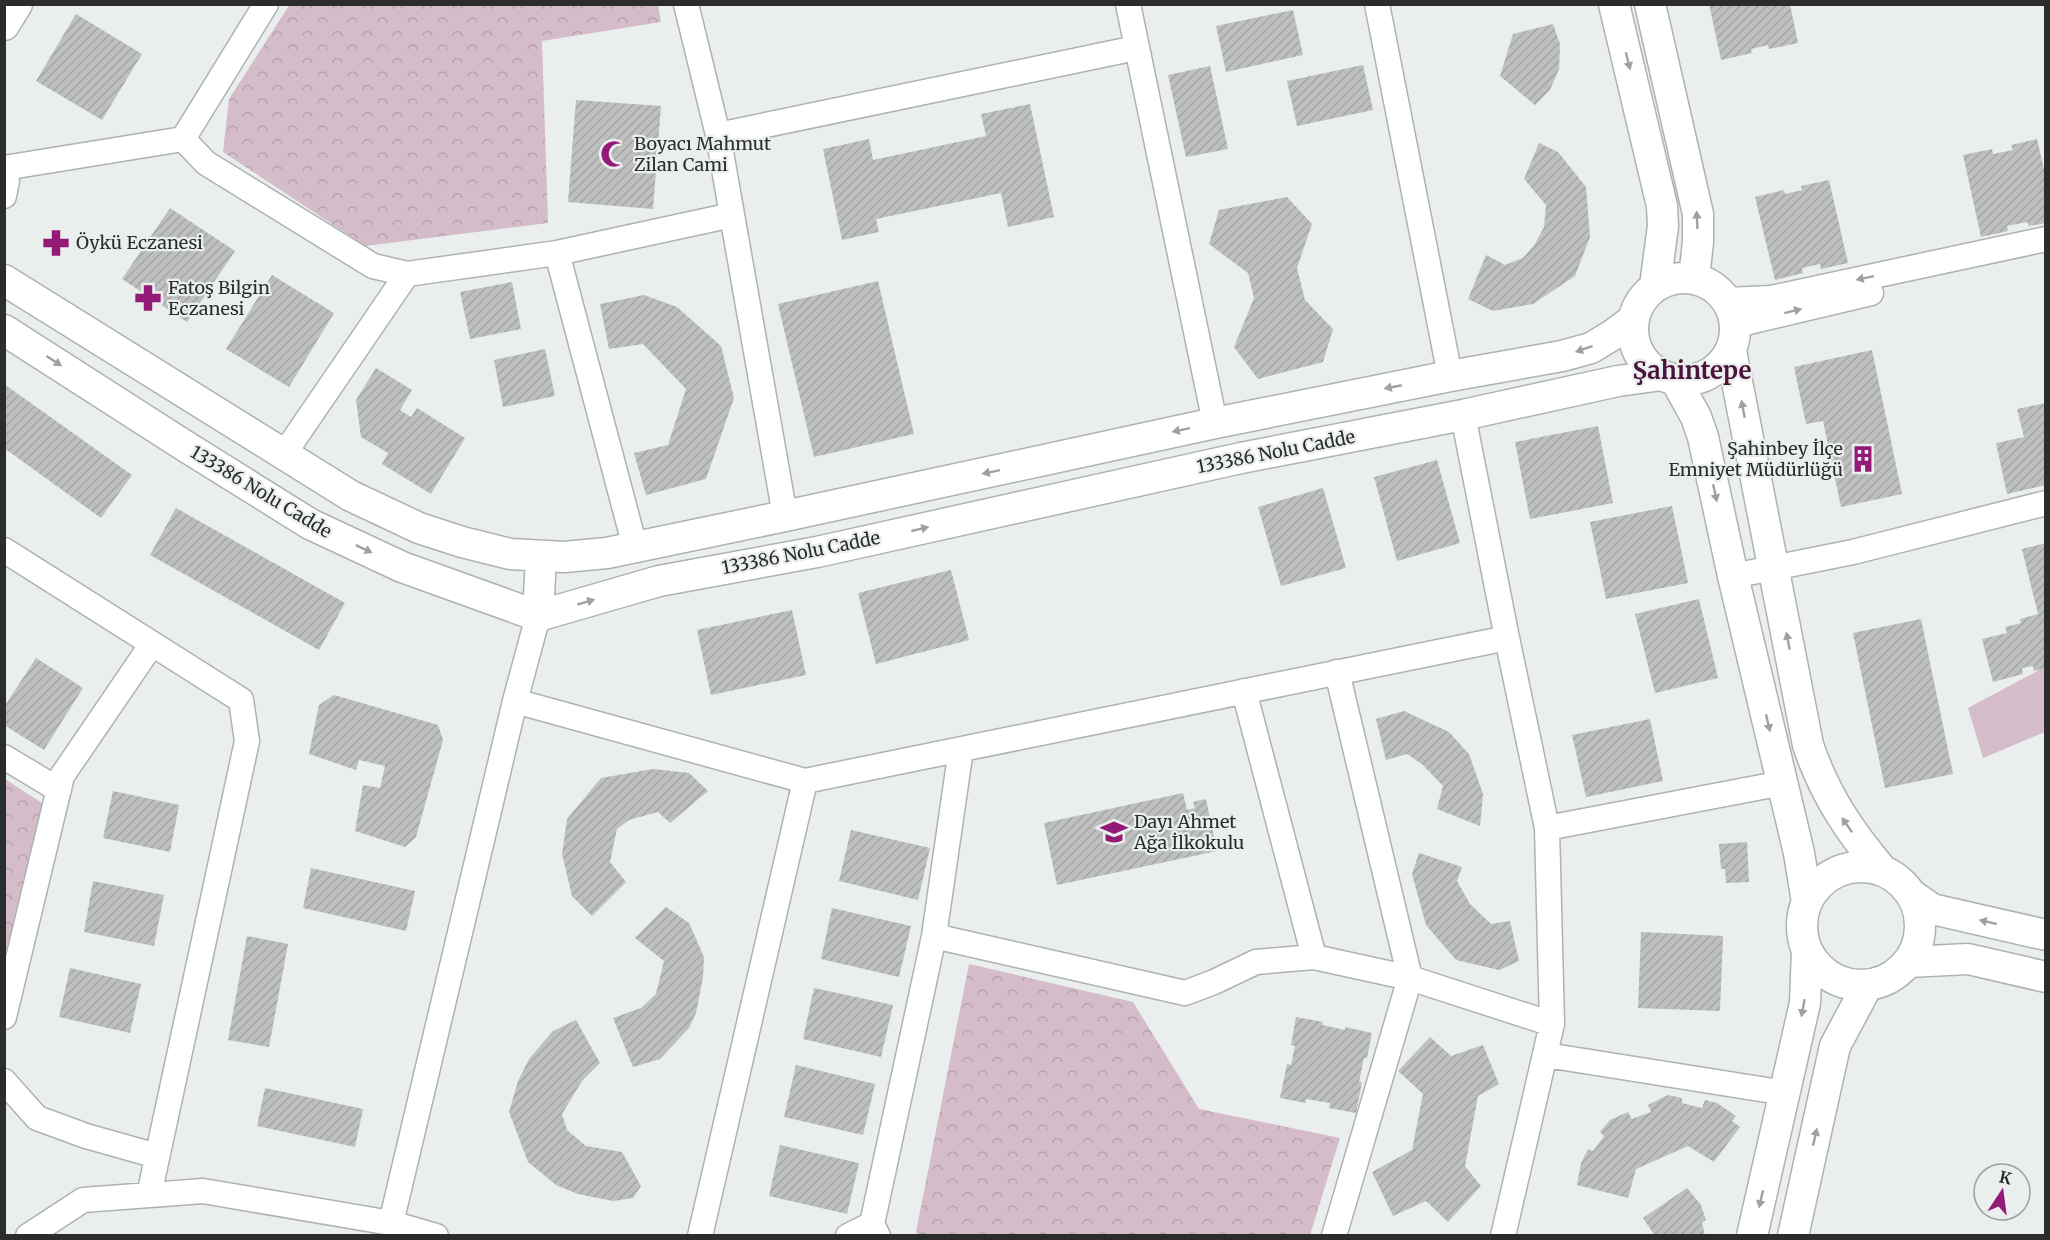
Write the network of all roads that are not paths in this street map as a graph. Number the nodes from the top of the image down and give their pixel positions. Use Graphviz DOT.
graph roads {
  1 [pos="17,4"];
  2 [pos="266,4"];
  3 [pos="686,4"];
  4 [pos="1128,4"];
  5 [pos="1377,4"];
  6 [pos="1614,4"];
  7 [pos="1650,4"];
  8 [pos="4,25"];
  9 [pos="1136,48"];
  10 [pos="718,135"];
  11 [pos="183,139"];
  12 [pos="4,168"];
  13 [pos="4,174"];
  14 [pos="4,196"];
  15 [pos="732,215"];
  16 [pos="2046,238"];
  17 [pos="557,253"];
  18 [pos="2046,254"];
  19 [pos="407,274"];
  20 [pos="1694,278"];
  21 [pos="4,280"];
  22 [pos="1655,286"];
  23 [pos="1634,319"];
  24 [pos="1731,325"];
  25 [pos="4,330"];
  26 [pos="1450,376"];
  27 [pos="1669,377"];
  28 [pos="1463,415"];
  29 [pos="1215,423"];
  30 [pos="284,454"];
  31 [pos="2046,503"];
  32 [pos="784,516"];
  33 [pos="635,547"];
  34 [pos="4,550"];
  35 [pos="542,556"];
  36 [pos="1774,568"];
  37 [pos="1733,576"];
  38 [pos="538,616"];
  39 [pos="1507,638"];
  40 [pos="152,644"];
  41 [pos="1337,672"];
  42 [pos="1244,691"];
  43 [pos="515,701"];
  44 [pos="961,749"];
  45 [pos="4,756"];
  46 [pos="805,781"];
  47 [pos="1782,783"];
  48 [pos="59,790"];
  49 [pos="1547,828"];
  50 [pos="1883,871"];
  51 [pos="1912,895"];
  52 [pos="1807,902"];
  53 [pos="2046,935"];
  54 [pos="934,936"];
  55 [pos="1807,950"];
  56 [pos="1314,957"];
  57 [pos="1909,962"];
  58 [pos="2046,976"];
  59 [pos="1410,978"];
  60 [pos="1867,986"];
  61 [pos="4,1017"];
  62 [pos="1552,1024"];
  63 [pos="1546,1055"];
  64 [pos="4,1080"];
  65 [pos="1785,1092"];
  66 [pos="157,1156"];
  67 [pos="149,1195"];
  68 [pos="402,1229"];
  69 [pos="875,1230"];
  70 [pos="28,1236"];
  71 [pos="436,1236"];
  72 [pos="700,1236"];
  73 [pos="848,1236"];
  74 [pos="1335,1236"];
  75 [pos="1503,1236"];
  76 [pos="1752,1236"];
  77 [pos="1793,1236"];
  1 -- 8 [label="street"];
  2 -- 11 [label="street"];
  3 -- 10 [label="street"];
  4 -- 9 [label="street"];
  5 -- 26 [label="street"];
  6 -- 22 [label="street, one-way"];
  20 -- 7 [label="street, one-way"];
  9 -- 10 [label="street"];
  9 -- 29 [label="street"];
  10 -- 15 [label="street"];
  11 -- 12 [label="street"];
  11 -- 19 [label="street"];
  13 -- 14 [label="street"];
  15 -- 17 [label="street"];
  15 -- 32 [label="street"];
  16 -- 24 [label="street, one-way"];
  17 -- 19 [label="street"];
  17 -- 33 [label="street"];
  24 -- 18 [label="street, one-way"];
  19 -- 30 [label="street"];
  20 -- 22 [label="street"];
  20 -- 24 [label="street"];
  21 -- 30 [label="street"];
  22 -- 23 [label="street"];
  23 -- 26 [label="street, one-way"];
  23 -- 27 [label="street"];
  24 -- 27 [label="street"];
  36 -- 24 [label="street, one-way"];
  25 -- 38 [label="street, 133386 Nolu Cadde, one-way"];
  26 -- 29 [label="street, one-way"];
  27 -- 28 [label="street, 133386 Nolu Cadde"];
  27 -- 37 [label="street, one-way"];
  38 -- 28 [label="street, 133386 Nolu Cadde, one-way"];
  28 -- 39 [label="street"];
  29 -- 32 [label="street, one-way"];
  30 -- 35 [label="street"];
  31 -- 36 [label="street"];
  32 -- 33 [label="street"];
  33 -- 35 [label="street"];
  34 -- 40 [label="street"];
  35 -- 38 [label="street"];
  36 -- 37 [label="street"];
  50 -- 36 [label="street, one-way"];
  37 -- 47 [label="street, one-way"];
  38 -- 43 [label="street"];
  39 -- 41 [label="street"];
  39 -- 49 [label="street"];
  40 -- 48 [label="street"];
  40 -- 66 [label="street"];
  41 -- 42 [label="street"];
  41 -- 59 [label="street"];
  42 -- 44 [label="street"];
  42 -- 56 [label="street"];
  43 -- 46 [label="street"];
  43 -- 68 [label="street"];
  44 -- 46 [label="street"];
  44 -- 54 [label="street"];
  45 -- 48 [label="street"];
  46 -- 72 [label="street"];
  47 -- 49 [label="street"];
  47 -- 52 [label="street"];
  48 -- 61 [label="street"];
  49 -- 62 [label="street"];
  50 -- 51 [label="street"];
  50 -- 52 [label="street"];
  53 -- 51 [label="street, one-way"];
  51 -- 57 [label="street"];
  52 -- 55 [label="street"];
  54 -- 56 [label="street"];
  54 -- 69 [label="street"];
  55 -- 60 [label="street"];
  55 -- 65 [label="street, one-way"];
  56 -- 59 [label="street"];
  57 -- 58 [label="street"];
  57 -- 60 [label="street"];
  59 -- 62 [label="street"];
  59 -- 74 [label="street"];
  77 -- 60 [label="street, one-way"];
  62 -- 63 [label="street"];
  63 -- 65 [label="street"];
  63 -- 75 [label="street"];
  64 -- 66 [label="street"];
  65 -- 76 [label="street, one-way"];
  66 -- 67 [label="street"];
  67 -- 68 [label="street"];
  67 -- 70 [label="street"];
  68 -- 71 [label="street"];
  69 -- 73 [label="street"];
}
